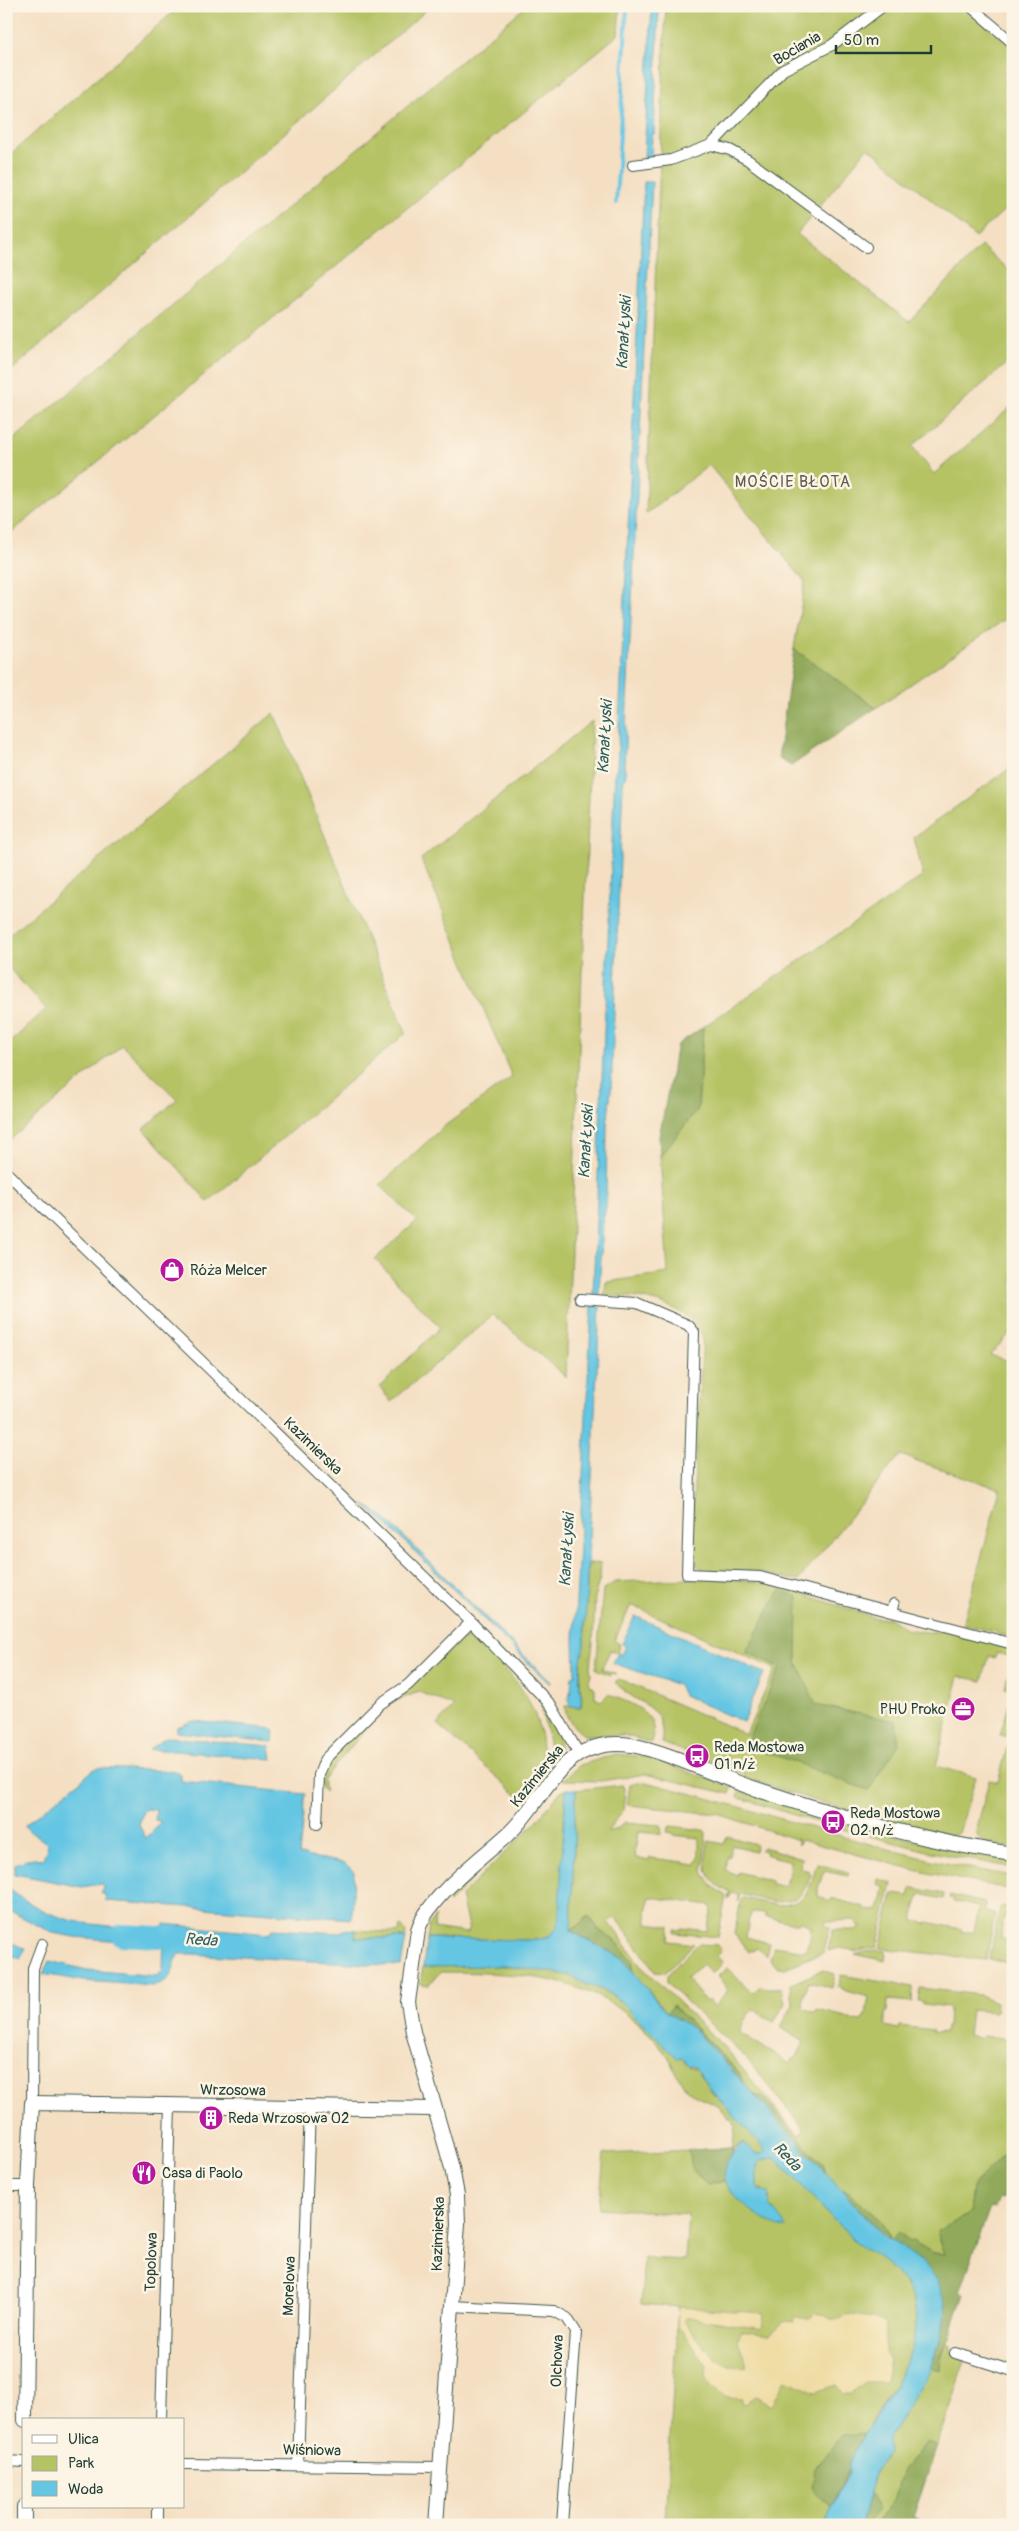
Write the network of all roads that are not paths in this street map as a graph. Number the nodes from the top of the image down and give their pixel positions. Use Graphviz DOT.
graph roads {
  1 [pos="883,6"];
  2 [pos="970,6"];
  3 [pos="1013,43"];
  4 [pos="711,144"];
  5 [pos="632,165"];
  6 [pos="866,247"];
  7 [pos="6,1172"];
  8 [pos="580,1299"];
  9 [pos="471,1622"];
  10 [pos="1013,1644"];
  11 [pos="579,1754"];
  12 [pos="317,1824"];
  13 [pos="1013,1854"];
  14 [pos="42,1944"];
  15 [pos="32,2103"];
  16 [pos="170,2105"];
  17 [pos="310,2107"];
  18 [pos="434,2109"];
  19 [pos="6,2186"];
  20 [pos="28,2186"];
  21 [pos="451,2306"];
  22 [pos="955,2352"];
  23 [pos="1013,2371"];
  24 [pos="25,2418"];
  25 [pos="161,2418"];
  26 [pos="6,2461"];
  27 [pos="22,2462"];
  28 [pos="185,2464"];
  29 [pos="298,2465"];
  30 [pos="440,2467"];
  31 [pos="24,2508"];
  32 [pos="158,2508"];
  33 [pos="24,2525"];
  34 [pos="158,2525"];
  35 [pos="436,2525"];
  36 [pos="562,2525"];
  1 -- 4 [label="street, Bociania"];
  2 -- 3 [label="street"];
  4 -- 5 [label="street"];
  4 -- 6 [label="street"];
  7 -- 9 [label="street, Kazimierska"];
  8 -- 10 [label="street"];
  9 -- 11 [label="street, Kazimierska"];
  9 -- 12 [label="street"];
  11 -- 13 [label="main road"];
  11 -- 18 [label="main road, Kazimierska"];
  14 -- 15 [label="street"];
  15 -- 16 [label="main road, Wrzosowa"];
  15 -- 20 [label="main road"];
  16 -- 17 [label="main road, Wrzosowa"];
  16 -- 25 [label="street, Topolowa"];
  17 -- 18 [label="main road, Wrzosowa"];
  17 -- 29 [label="street, Morelowa"];
  18 -- 21 [label="main road, Kazimierska"];
  19 -- 20 [label="street"];
  20 -- 24 [label="main road"];
  21 -- 30 [label="main road, Kazimierska"];
  21 -- 36 [label="street, Olchowa"];
  22 -- 23 [label="street"];
  26 -- 27 [label="street"];
  28 -- 29 [label="street, Wiśniowa"];
  29 -- 30 [label="street, Wiśniowa"];
  30 -- 35 [label="main road, Kazimierska"];
  31 -- 33 [label="main road"];
  32 -- 34 [label="street"];
}
